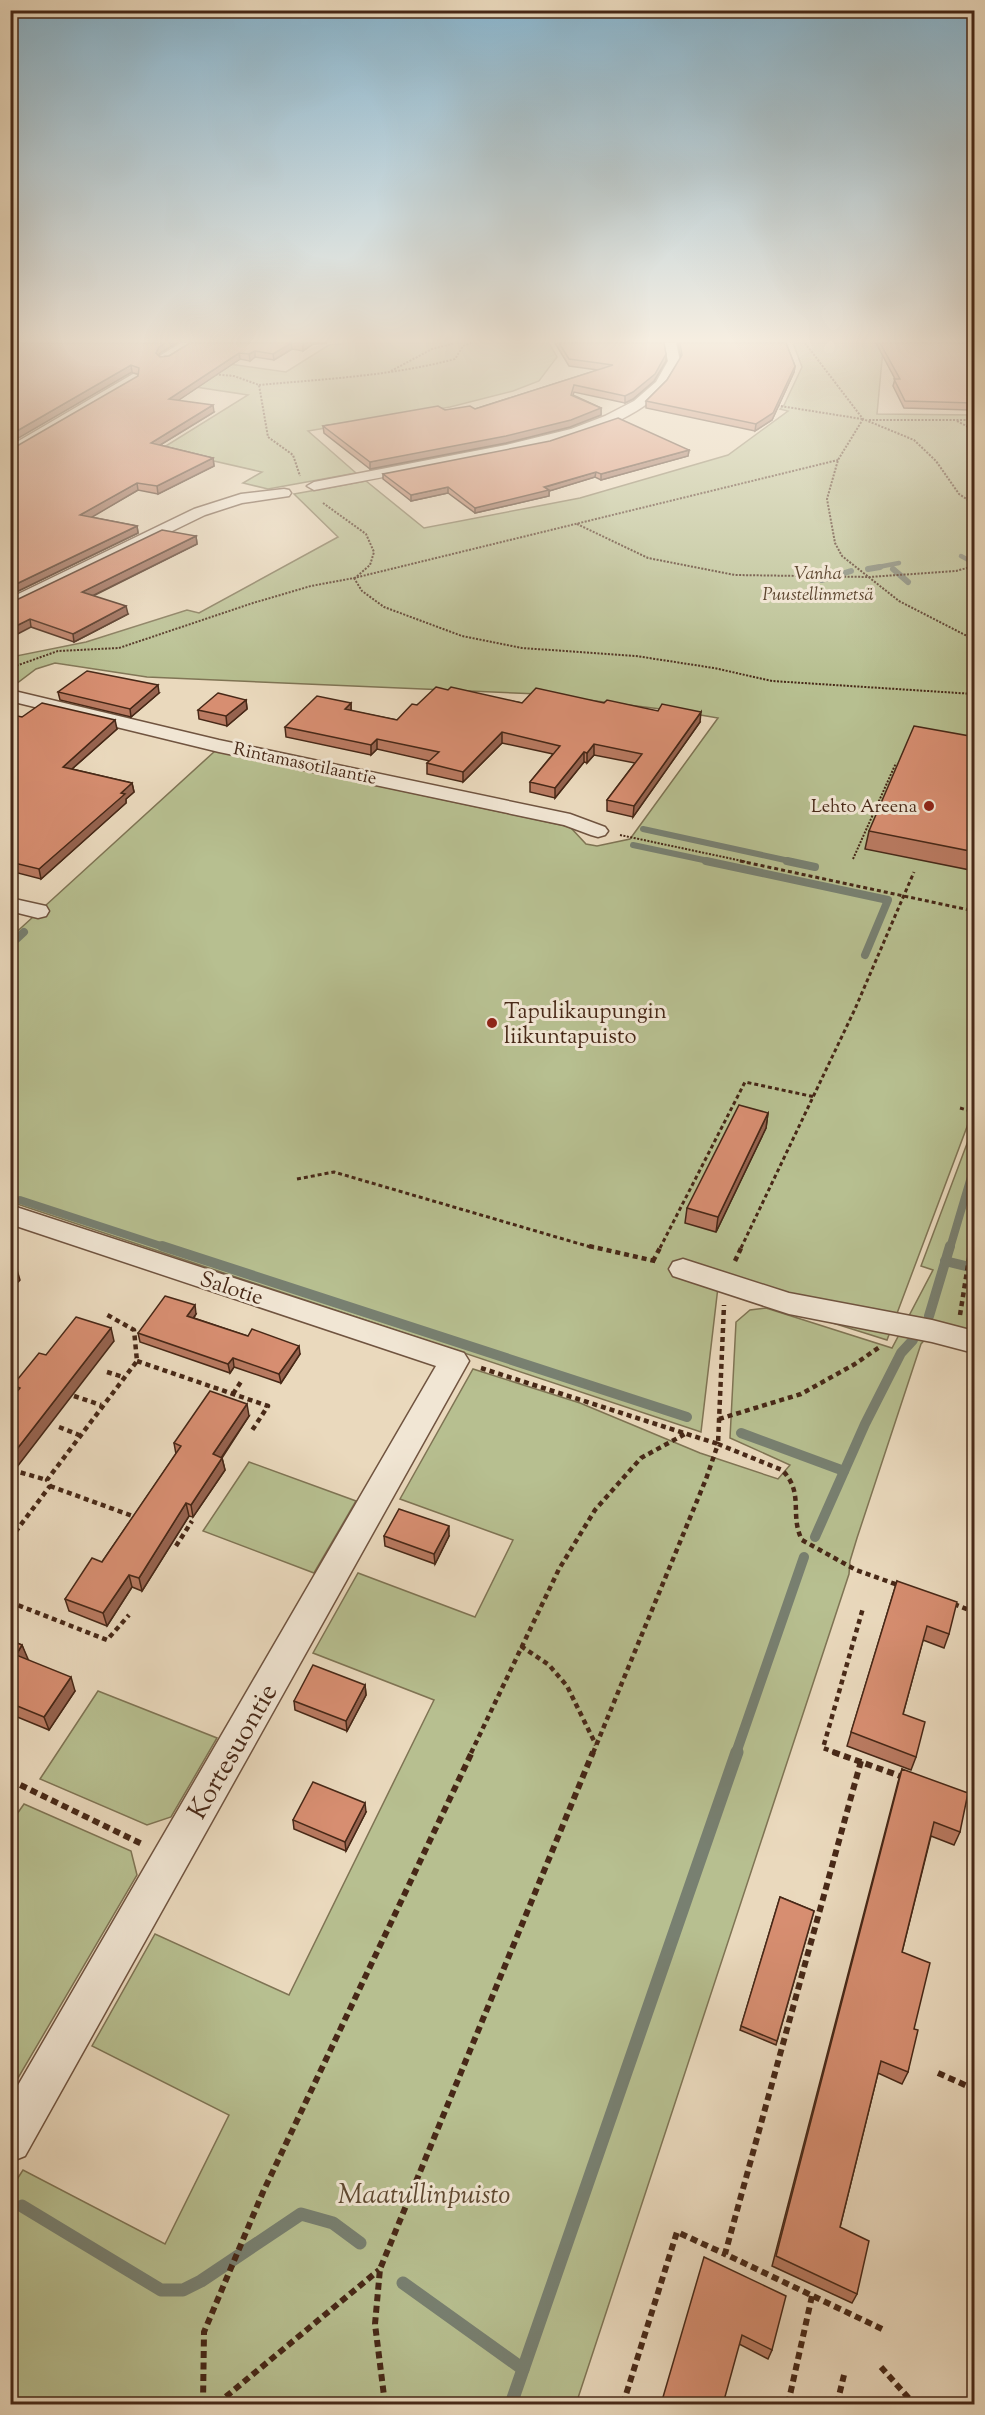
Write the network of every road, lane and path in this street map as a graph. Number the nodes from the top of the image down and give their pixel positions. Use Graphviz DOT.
graph roads {
  1 [pos="293,456"];
  2 [pos="469,456"];
  3 [pos="841,456"];
  4 [pos="930,456"];
  5 [pos="838,460"];
  6 [pos="307,483"];
  7 [pos="284,493"];
  8 [pos="320,501"];
  9 [pos="975,504"];
  10 [pos="576,524"];
  11 [pos="975,566"];
  12 [pos="870,577"];
  13 [pos="354,578"];
  14 [pos="10,605"];
  15 [pos="975,644"];
  16 [pos="10,668"];
  17 [pos="975,694"];
  18 [pos="11,695"];
  19 [pos="896,763"];
  20 [pos="598,831"];
  21 [pos="853,859"];
  22 [pos="914,872"];
  23 [pos="904,896"];
  24 [pos="10,904"];
  25 [pos="38,911"];
  26 [pos="975,911"];
  27 [pos="814,1097"];
  28 [pos="960,1108"];
  29 [pos="975,1112"];
  30 [pos="297,1179"];
  31 [pos="10,1214"];
  32 [pos="975,1234"];
  33 [pos="653,1261"];
  34 [pos="682,1269"];
  35 [pos="724,1282"];
  36 [pos="104,1313"];
  37 [pos="915,1327"];
  38 [pos="966,1333"];
  39 [pos="137,1360"];
  40 [pos="454,1361"];
  41 [pos="107,1372"];
  42 [pos="208,1377"];
  43 [pos="123,1378"];
  44 [pos="242,1380"];
  45 [pos="203,1384"];
  46 [pos="233,1394"];
  47 [pos="74,1396"];
  48 [pos="102,1405"];
  49 [pos="719,1419"];
  50 [pos="59,1427"];
  51 [pos="251,1432"];
  52 [pos="686,1434"];
  53 [pos="79,1435"];
  54 [pos="718,1444"];
  55 [pos="12,1470"];
  56 [pos="47,1480"];
  57 [pos="50,1486"];
  58 [pos="139,1518"];
  59 [pos="192,1521"];
  60 [pos="173,1530"];
  61 [pos="184,1534"];
  62 [pos="11,1536"];
  63 [pos="176,1546"];
  64 [pos="909,1589"];
  65 [pos="10,1602"];
  66 [pos="952,1604"];
  67 [pos="863,1608"];
  68 [pos="975,1612"];
  69 [pos="129,1615"];
  70 [pos="521,1646"];
  71 [pos="596,1746"];
  72 [pos="861,1761"];
  73 [pos="10,1780"];
  74 [pos="913,1780"];
  75 [pos="954,1795"];
  76 [pos="975,1803"];
  77 [pos="171,1858"];
  78 [pos="938,2073"];
  79 [pos="975,2089"];
  80 [pos="10,2141"];
  81 [pos="725,2254"];
  82 [pos="380,2269"];
  83 [pos="812,2296"];
  84 [pos="882,2329"];
  85 [pos="881,2367"];
  86 [pos="844,2375"];
  87 [pos="203,2404"];
  88 [pos="217,2404"];
  89 [pos="384,2404"];
  90 [pos="623,2404"];
  91 [pos="788,2404"];
  92 [pos="837,2404"];
  93 [pos="914,2404"];
  1 -- 6 [label="path"];
  2 -- 6 [label="street"];
  3 -- 5 [label="path"];
  4 -- 9 [label="path"];
  5 -- 10 [label="path"];
  5 -- 12 [label="path"];
  7 -- 14 [label="street"];
  8 -- 13 [label="path"];
  10 -- 12 [label="path"];
  10 -- 13 [label="path"];
  11 -- 12 [label="path"];
  12 -- 15 [label="path"];
  13 -- 16 [label="path"];
  13 -- 17 [label="path"];
  18 -- 20 [label="street, Rintamasotilaantie"];
  19 -- 21 [label="path"];
  20 -- 23 [label="path"];
  22 -- 23 [label="path"];
  23 -- 26 [label="path"];
  23 -- 27 [label="path"];
  24 -- 25 [label="street"];
  27 -- 33 [label="path"];
  27 -- 35 [label="path"];
  28 -- 29 [label="path"];
  30 -- 33 [label="path"];
  31 -- 40 [label="street, Salotie"];
  32 -- 38 [label="path"];
  33 -- 34 [label="path"];
  34 -- 35 [label="street"];
  35 -- 37 [label="street"];
  35 -- 49 [label="path"];
  36 -- 39 [label="path"];
  37 -- 38 [label="street"];
  37 -- 49 [label="path"];
  39 -- 43 [label="path"];
  39 -- 45 [label="path"];
  40 -- 52 [label="path"];
  40 -- 77 [label="street, Kortesuontie"];
  41 -- 43 [label="path"];
  42 -- 45 [label="path"];
  43 -- 48 [label="path"];
  44 -- 46 [label="path"];
  45 -- 46 [label="path"];
  46 -- 51 [label="path"];
  47 -- 48 [label="path"];
  48 -- 53 [label="path"];
  49 -- 54 [label="path"];
  50 -- 53 [label="path"];
  52 -- 54 [label="path"];
  52 -- 70 [label="path"];
  53 -- 56 [label="path"];
  54 -- 64 [label="path"];
  54 -- 71 [label="path"];
  55 -- 56 [label="path"];
  56 -- 57 [label="path"];
  57 -- 58 [label="path"];
  57 -- 62 [label="path"];
  59 -- 61 [label="path"];
  60 -- 61 [label="path"];
  61 -- 63 [label="path"];
  65 -- 69 [label="path"];
  66 -- 68 [label="path"];
  67 -- 72 [label="path"];
  70 -- 71 [label="path"];
  70 -- 87 [label="path"];
  71 -- 82 [label="path"];
  72 -- 74 [label="path"];
  72 -- 81 [label="path"];
  73 -- 77 [label="path"];
  75 -- 76 [label="path"];
  77 -- 80 [label="street, Kortesuontie"];
  78 -- 79 [label="path"];
  81 -- 83 [label="path"];
  81 -- 90 [label="path"];
  82 -- 88 [label="path"];
  82 -- 89 [label="path"];
  83 -- 84 [label="path"];
  83 -- 91 [label="path"];
  85 -- 93 [label="path"];
  86 -- 92 [label="path"];
}
